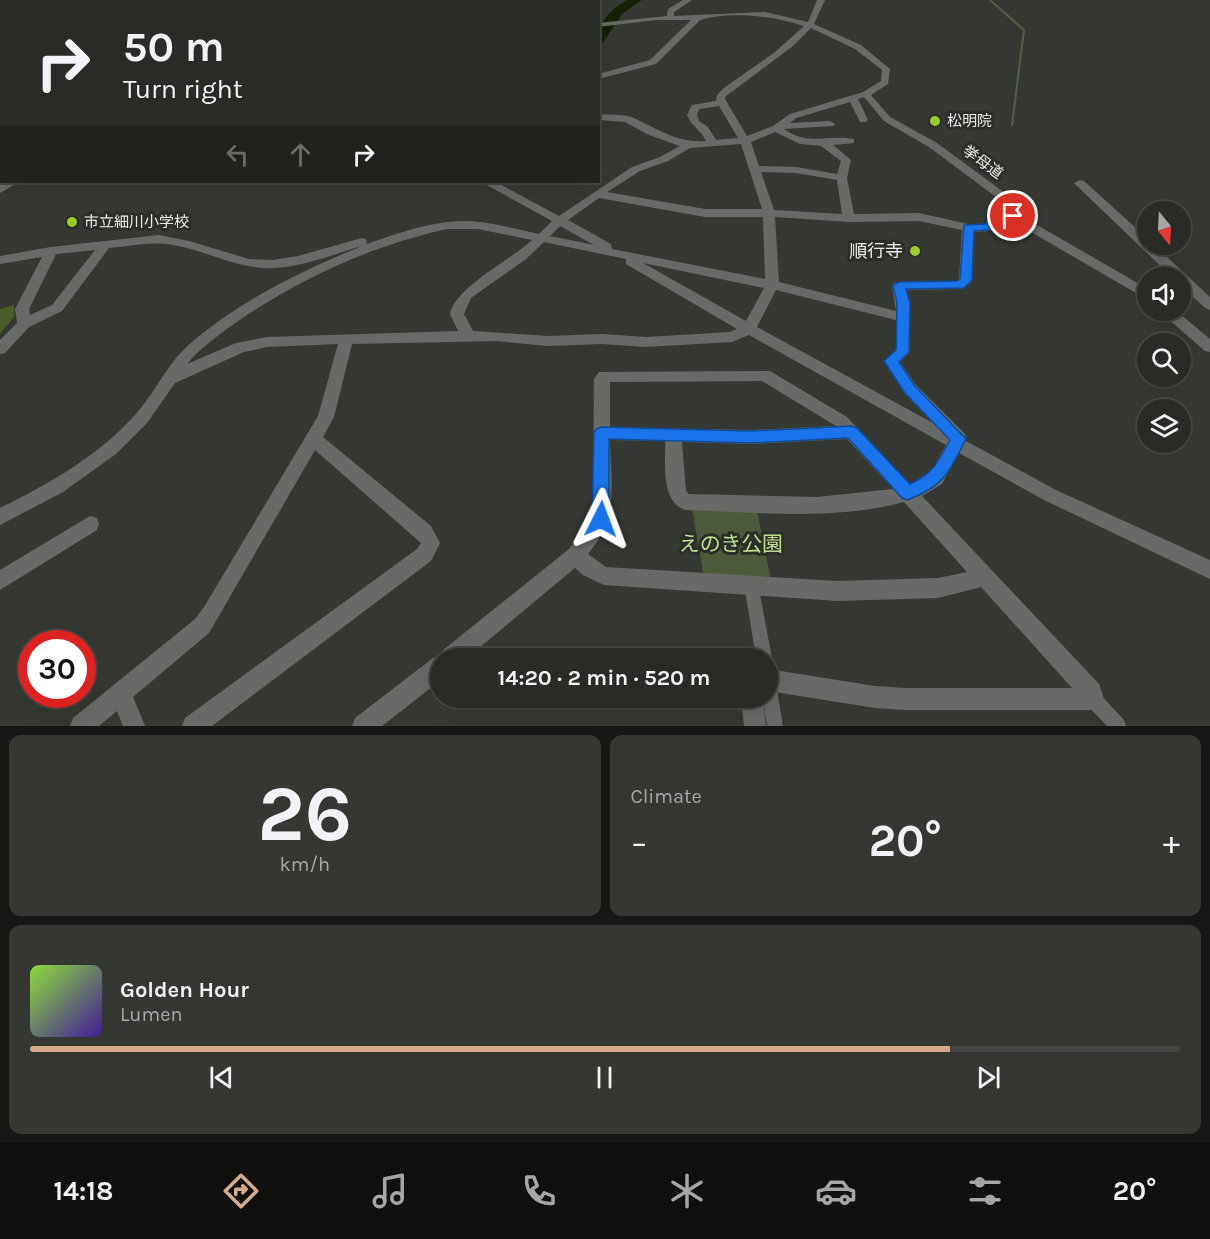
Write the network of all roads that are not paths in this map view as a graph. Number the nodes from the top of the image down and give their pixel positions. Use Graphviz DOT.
graph roads {
  1 [pos="688,0"];
  2 [pos="821,0"];
  3 [pos="670,17"];
  4 [pos="697,18"];
  5 [pos="601,25"];
  6 [pos="810,25"];
  7 [pos="600,76"];
  8 [pos="866,94"];
  9 [pos="853,98"];
  10 [pos="720,103"];
  11 [pos="600,117"];
  12 [pos="863,120"];
  13 [pos="830,124"];
  14 [pos="778,127"];
  15 [pos="745,141"];
  16 [pos="850,141"];
  17 [pos="823,143"];
  18 [pos="713,144"];
  19 [pos="688,145"];
  20 [pos="754,169"];
  21 [pos="842,178"];
  22 [pos="491,183"];
  23 [pos="1080,183"];
  24 [pos="597,194"];
  25 [pos="769,213"];
  26 [pos="1013,216"];
  27 [pos="849,218"];
  28 [pos="559,221"];
  29 [pos="968,228"];
  30 [pos="401,237"];
  31 [pos="542,238"];
  32 [pos="106,244"];
  33 [pos="51,251"];
  34 [pos="621,255"];
  35 [pos="3,262"];
  36 [pos="772,285"];
  37 [pos="1137,287"];
  38 [pos="1210,305"];
  39 [pos="902,317"];
  40 [pos="1178,321"];
  41 [pos="24,324"];
  42 [pos="749,329"];
  43 [pos="468,336"];
  44 [pos="346,340"];
  45 [pos="1210,347"];
  46 [pos="0,349"];
  47 [pos="168,380"];
  48 [pos="852,432"];
  49 [pos="602,433"];
  50 [pos="673,436"];
  51 [pos="315,440"];
  52 [pos="955,444"];
  53 [pos="907,493"];
  54 [pos="0,517"];
  55 [pos="90,524"];
  56 [pos="576,555"];
  57 [pos="1210,570"];
  58 [pos="984,577"];
  59 [pos="0,581"];
  60 [pos="751,584"];
  61 [pos="467,648"];
  62 [pos="762,648"];
  63 [pos="430,677"];
  64 [pos="778,683"];
  65 [pos="121,694"];
  66 [pos="1093,699"];
  67 [pos="753,708"];
  68 [pos="772,708"];
  69 [pos="81,726"];
  70 [pos="134,726"];
  71 [pos="193,726"];
  72 [pos="363,726"];
  73 [pos="755,726"];
  74 [pos="775,726"];
  75 [pos="1118,726"];
  1 -- 3 [label="street"];
  2 -- 6 [label="street"];
  3 -- 4 [label="street"];
  3 -- 5 [label="street"];
  4 -- 6 [label="street"];
  4 -- 7 [label="street"];
  6 -- 8 [label="street"];
  6 -- 10 [label="street"];
  8 -- 9 [label="street"];
  8 -- 26 [label="street, 挙母道"];
  9 -- 12 [label="street"];
  9 -- 14 [label="street"];
  10 -- 15 [label="street"];
  10 -- 18 [label="street"];
  11 -- 19 [label="street"];
  13 -- 14 [label="street"];
  14 -- 15 [label="street"];
  14 -- 17 [label="street"];
  15 -- 18 [label="street"];
  15 -- 20 [label="street"];
  16 -- 17 [label="street"];
  17 -- 21 [label="street"];
  18 -- 19 [label="street"];
  19 -- 24 [label="street"];
  20 -- 21 [label="street"];
  20 -- 25 [label="street"];
  21 -- 27 [label="street"];
  22 -- 28 [label="street"];
  23 -- 38 [label="street"];
  24 -- 25 [label="street"];
  24 -- 28 [label="street"];
  25 -- 27 [label="street"];
  25 -- 36 [label="street"];
  26 -- 29 [label="street"];
  26 -- 37 [label="street, 挙母道"];
  27 -- 29 [label="street"];
  28 -- 31 [label="street"];
  28 -- 34 [label="street"];
  29 -- 39 [label="street"];
  30 -- 31 [label="street"];
  30 -- 32 [label="street"];
  30 -- 47 [label="street"];
  31 -- 34 [label="street"];
  31 -- 43 [label="street"];
  32 -- 33 [label="street"];
  32 -- 41 [label="street"];
  33 -- 35 [label="street"];
  33 -- 41 [label="street"];
  34 -- 36 [label="street"];
  34 -- 42 [label="street"];
  36 -- 39 [label="street"];
  36 -- 42 [label="street"];
  39 -- 52 [label="street"];
  40 -- 45 [label="street"];
  41 -- 46 [label="street"];
  42 -- 43 [label="street"];
  42 -- 52 [label="street"];
  43 -- 44 [label="street"];
  44 -- 47 [label="street"];
  44 -- 51 [label="street"];
  47 -- 54 [label="street"];
  48 -- 49 [label="street"];
  48 -- 50 [label="street"];
  48 -- 53 [label="street"];
  49 -- 50 [label="street"];
  49 -- 56 [label="street"];
  50 -- 53 [label="street"];
  51 -- 65 [label="street"];
  51 -- 71 [label="street"];
  52 -- 53 [label="street"];
  52 -- 57 [label="street"];
  53 -- 58 [label="street"];
  55 -- 59 [label="street"];
  56 -- 60 [label="street"];
  56 -- 61 [label="street"];
  58 -- 60 [label="street"];
  58 -- 66 [label="street"];
  60 -- 62 [label="street"];
  63 -- 72 [label="street"];
  64 -- 66 [label="street"];
  65 -- 69 [label="street"];
  65 -- 70 [label="street"];
  66 -- 75 [label="street"];
  67 -- 73 [label="street"];
  68 -- 74 [label="street"];
}
